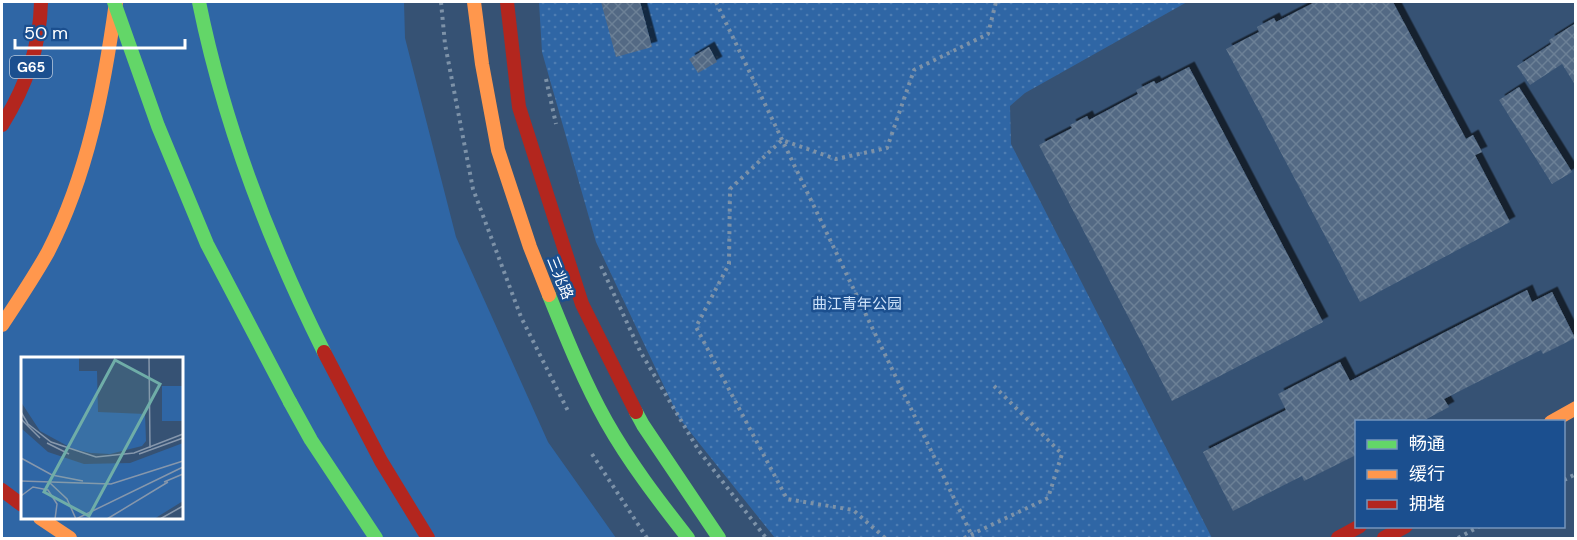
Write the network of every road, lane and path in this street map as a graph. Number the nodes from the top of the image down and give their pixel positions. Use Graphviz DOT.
graph roads {
  1 [pos="41,2"];
  2 [pos="115,2"];
  3 [pos="200,2"];
  4 [pos="474,2"];
  5 [pos="507,2"];
  6 [pos="716,2"];
  7 [pos="996,2"];
  8 [pos="544,70"];
  9 [pos="2,125"];
  10 [pos="557,127"];
  11 [pos="782,140"];
  12 [pos="597,257"];
  13 [pos="2,325"];
  14 [pos="994,386"];
  15 [pos="1575,408"];
  16 [pos="1554,420"];
  17 [pos="2,490"];
  18 [pos="21,504"];
  19 [pos="42,519"];
  20 [pos="1356,528"];
  21 [pos="1402,528"];
  22 [pos="1476,528"];
  23 [pos="972,537"];
  24 [pos="70,538"];
  25 [pos="376,538"];
  26 [pos="428,538"];
  27 [pos="688,538"];
  28 [pos="719,538"];
  29 [pos="766,538"];
  30 [pos="885,538"];
  31 [pos="964,538"];
  32 [pos="1338,538"];
  33 [pos="1384,538"];
  34 [pos="1458,538"];
  1 -- 9 [label="main road, G65"];
  2 -- 13 [label="main road"];
  2 -- 25 [label="main road, bridge"];
  3 -- 26 [label="main road"];
  4 -- 27 [label="main road, 三兆路"];
  5 -- 28 [label="main road, 三兆路"];
  6 -- 11 [label="path"];
  7 -- 11 [label="path"];
  8 -- 10 [label="path"];
  11 -- 23 [label="path"];
  11 -- 30 [label="path"];
  12 -- 29 [label="path"];
  14 -- 23 [label="path"];
  15 -- 16 [label="main road"];
  17 -- 18 [label="main road"];
  19 -- 24 [label="main road"];
  20 -- 32 [label="main road"];
  21 -- 33 [label="main road"];
  22 -- 34 [label="path"];
  23 -- 31 [label="path"];
}
